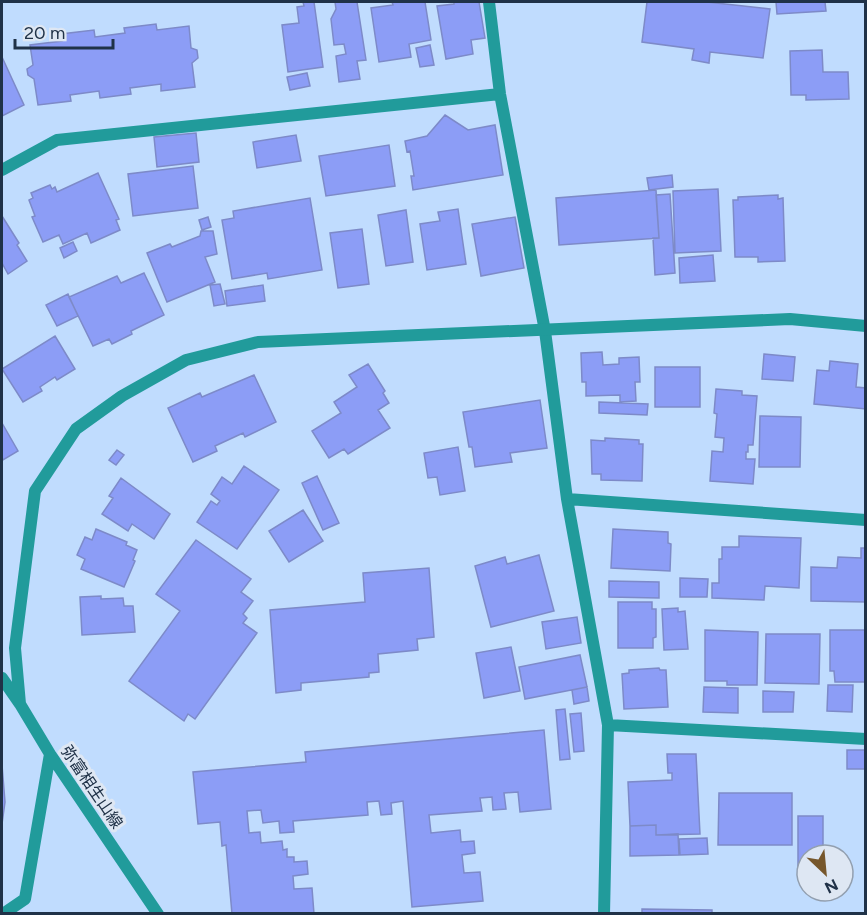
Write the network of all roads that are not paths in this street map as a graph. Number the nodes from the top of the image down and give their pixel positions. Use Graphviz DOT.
graph roads {
  1 [pos="489,2"];
  2 [pos="500,94"];
  3 [pos="2,170"];
  4 [pos="866,326"];
  5 [pos="545,331"];
  6 [pos="567,500"];
  7 [pos="866,520"];
  8 [pos="2,678"];
  9 [pos="20,704"];
  10 [pos="608,725"];
  11 [pos="866,739"];
  12 [pos="50,754"];
  13 [pos="26,899"];
  14 [pos="3,914"];
  15 [pos="24,914"];
  16 [pos="158,914"];
  17 [pos="604,914"];
  1 -- 2 [label="street"];
  2 -- 3 [label="street"];
  2 -- 5 [label="street"];
  4 -- 5 [label="street"];
  5 -- 6 [label="street"];
  5 -- 9 [label="street"];
  6 -- 7 [label="street"];
  6 -- 10 [label="street"];
  8 -- 9 [label="street, 弥富相生山線"];
  9 -- 12 [label="street, 弥富相生山線"];
  10 -- 11 [label="street"];
  10 -- 17 [label="street"];
  12 -- 13 [label="street"];
  12 -- 16 [label="street, 弥富相生山線"];
  13 -- 14 [label="street"];
  13 -- 15 [label="street"];
}
